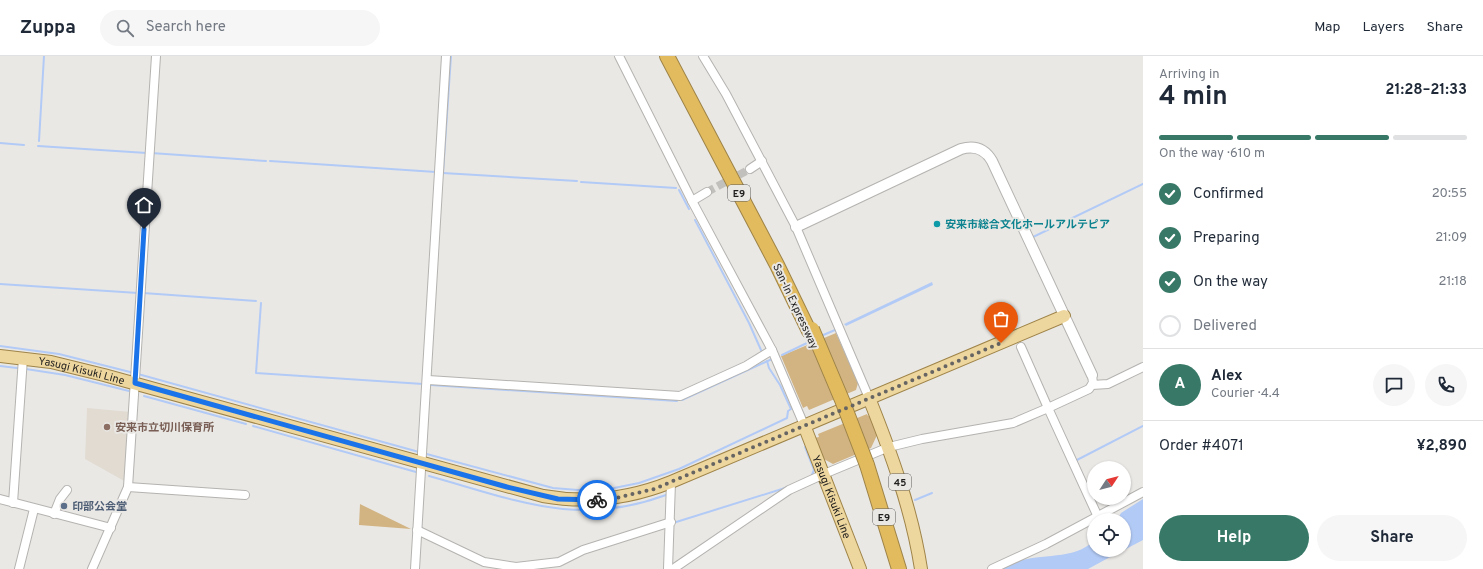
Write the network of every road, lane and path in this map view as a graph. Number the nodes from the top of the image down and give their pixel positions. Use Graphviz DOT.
graph roads {
  1 [pos="156,56"];
  2 [pos="446,56"];
  3 [pos="619,56"];
  4 [pos="667,56"];
  5 [pos="672,56"];
  6 [pos="703,56"];
  7 [pos="762,161"];
  8 [pos="750,169"];
  9 [pos="708,192"];
  10 [pos="692,201"];
  11 [pos="796,226"];
  12 [pos="1064,316"];
  13 [pos="810,330"];
  14 [pos="1021,347"];
  15 [pos="772,350"];
  16 [pos="0,356"];
  17 [pos="23,358"];
  18 [pos="1143,367"];
  19 [pos="428,380"];
  20 [pos="1092,380"];
  21 [pos="135,383"];
  22 [pos="869,398"];
  23 [pos="1048,408"];
  24 [pos="804,425"];
  25 [pos="889,447"];
  26 [pos="421,463"];
  27 [pos="865,466"];
  28 [pos="824,474"];
  29 [pos="671,482"];
  30 [pos="128,487"];
  31 [pos="67,490"];
  32 [pos="1143,492"];
  33 [pos="245,495"];
  34 [pos="0,499"];
  35 [pos="13,502"];
  36 [pos="34,509"];
  37 [pos="1096,513"];
  38 [pos="1105,513"];
  39 [pos="54,514"];
  40 [pos="671,522"];
  41 [pos="1087,523"];
  42 [pos="111,528"];
  43 [pos="417,530"];
  44 [pos="19,569"];
  45 [pos="92,569"];
  46 [pos="415,569"];
  47 [pos="668,569"];
  48 [pos="673,569"];
  49 [pos="860,569"];
  50 [pos="895,569"];
  51 [pos="899,569"];
  52 [pos="921,569"];
  53 [pos="992,569"];
  1 -- 21 [label="street"];
  2 -- 19 [label="street"];
  3 -- 10 [label="street"];
  4 -- 13 [label="highway, San-In Expressway / E9"];
  5 -- 13 [label="highway, San-In Expressway / E9"];
  6 -- 7 [label="street"];
  7 -- 8 [label="street"];
  7 -- 11 [label="street"];
  9 -- 10 [label="street"];
  10 -- 15 [label="street"];
  11 -- 12 [label="street"];
  11 -- 22 [label="street"];
  12 -- 20 [label="street"];
  12 -- 22 [label="main road, Yasugi Kisuki Line"];
  13 -- 27 [label="highway, San-In Expressway / E9, bridge"];
  14 -- 23 [label="street"];
  15 -- 19 [label="street"];
  15 -- 24 [label="street"];
  16 -- 17 [label="main road, Yasugi Kisuki Line"];
  17 -- 21 [label="main road, Yasugi Kisuki Line"];
  17 -- 35 [label="street"];
  18 -- 20 [label="street"];
  19 -- 26 [label="street"];
  20 -- 23 [label="street"];
  21 -- 26 [label="main road, Yasugi Kisuki Line"];
  21 -- 30 [label="street"];
  22 -- 24 [label="main road, Yasugi Kisuki Line"];
  22 -- 25 [label="main road, 45"];
  23 -- 25 [label="street"];
  23 -- 37 [label="street"];
  24 -- 28 [label="main road, Yasugi Kisuki Line"];
  24 -- 29 [label="main road, Yasugi Kisuki Line"];
  25 -- 28 [label="street"];
  25 -- 52 [label="main road, 45"];
  26 -- 29 [label="main road, Yasugi Kisuki Line"];
  26 -- 43 [label="street"];
  27 -- 50 [label="highway, San-In Expressway / E9"];
  27 -- 51 [label="highway, San-In Expressway / E9"];
  28 -- 48 [label="street"];
  28 -- 49 [label="main road, Yasugi Kisuki Line"];
  29 -- 40 [label="street"];
  30 -- 33 [label="street"];
  30 -- 42 [label="street"];
  31 -- 39 [label="street"];
  32 -- 38 [label="street"];
  34 -- 35 [label="street"];
  35 -- 36 [label="street"];
  36 -- 39 [label="street"];
  36 -- 44 [label="street"];
  39 -- 42 [label="street"];
  40 -- 43 [label="street"];
  40 -- 47 [label="street"];
  41 -- 53 [label="street"];
  42 -- 45 [label="street"];
  43 -- 46 [label="street"];
}
